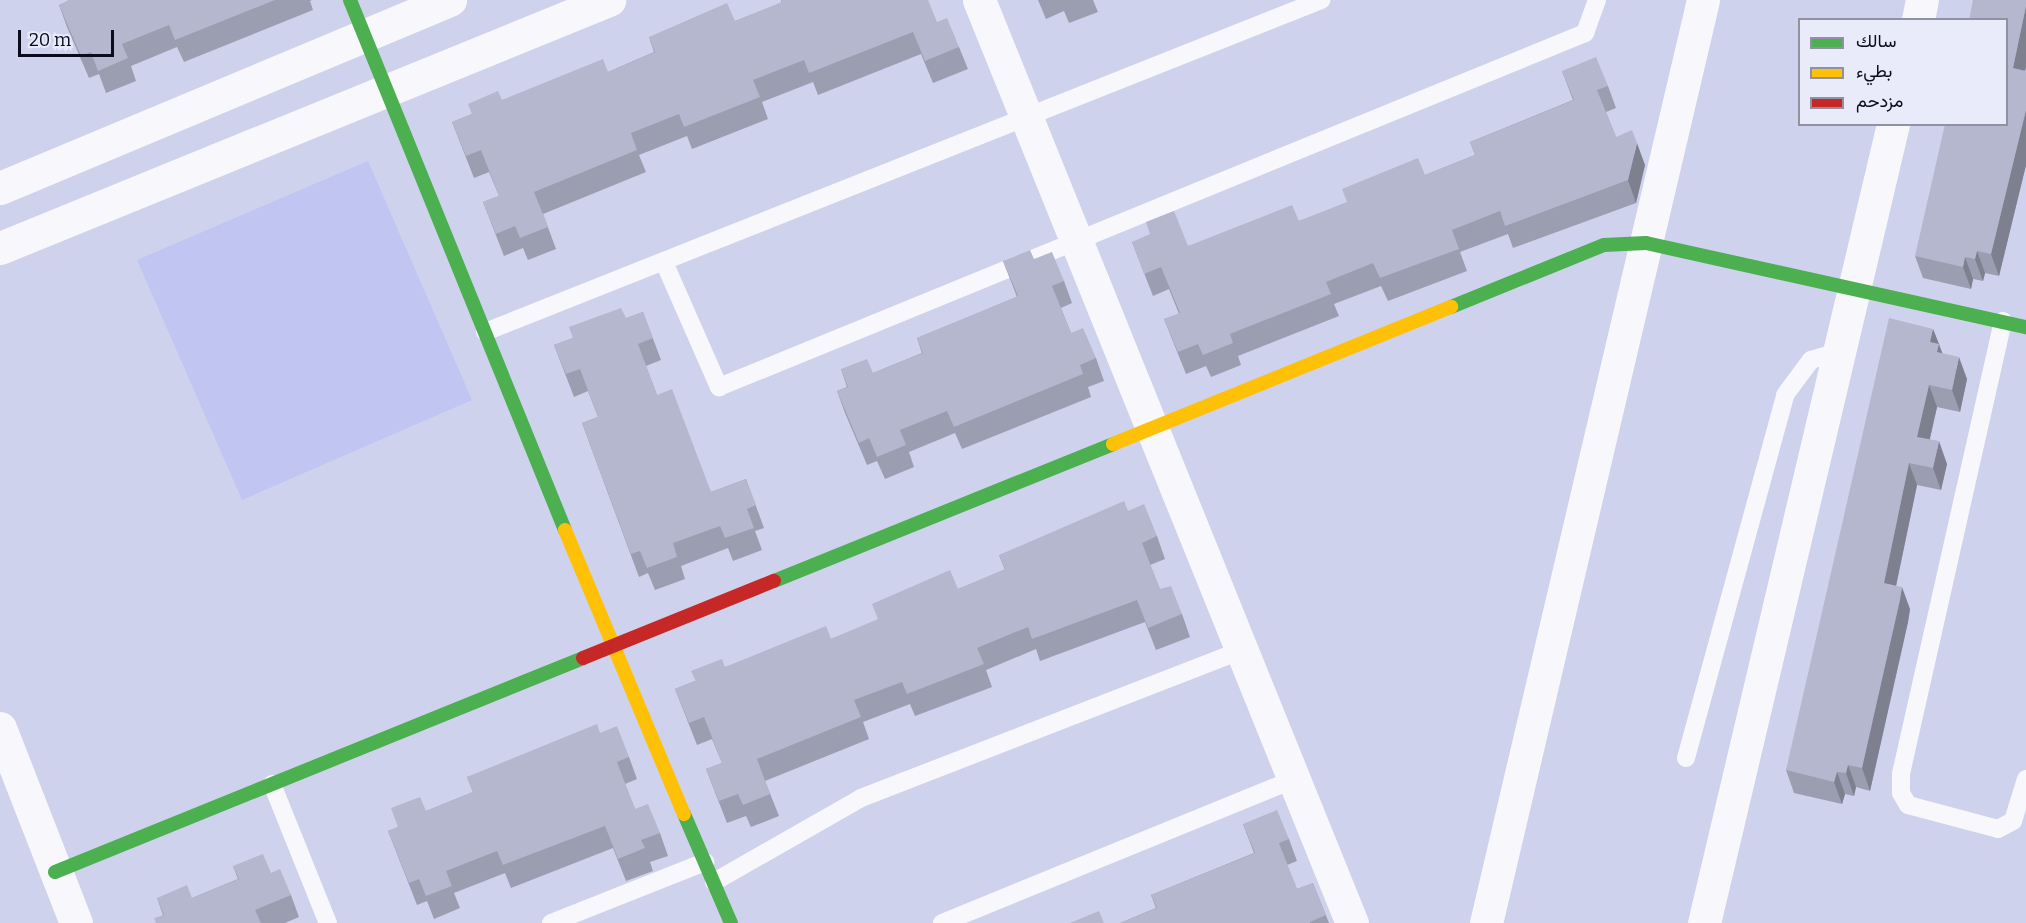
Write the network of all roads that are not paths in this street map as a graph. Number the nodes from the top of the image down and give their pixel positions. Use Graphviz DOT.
graph roads {
  1 [pos="350,0"];
  2 [pos="450,0"];
  3 [pos="609,0"];
  4 [pos="978,0"];
  5 [pos="1320,0"];
  6 [pos="1597,0"];
  7 [pos="1702,0"];
  8 [pos="1922,0"];
  9 [pos="1918,18"];
  10 [pos="365,35"];
  11 [pos="388,90"];
  12 [pos="1028,120"];
  13 [pos="1893,126"];
  14 [pos="2,181"];
  15 [pos="1078,242"];
  16 [pos="1646,243"];
  17 [pos="0,248"];
  18 [pos="664,262"];
  19 [pos="1854,290"];
  20 [pos="2003,321"];
  21 [pos="2026,327"];
  22 [pos="485,332"];
  23 [pos="1840,351"];
  24 [pos="1154,427"];
  25 [pos="612,646"];
  26 [pos="1243,650"];
  27 [pos="0,728"];
  28 [pos="1686,758"];
  29 [pos="1294,779"];
  30 [pos="2026,779"];
  31 [pos="272,784"];
  32 [pos="705,862"];
  33 [pos="55,872"];
  34 [pos="714,882"];
  35 [pos="76,923"];
  36 [pos="328,923"];
  37 [pos="551,923"];
  38 [pos="731,923"];
  39 [pos="942,923"];
  40 [pos="1352,923"];
  41 [pos="1486,923"];
  42 [pos="1704,923"];
  1 -- 10 [label="street"];
  2 -- 10 [label="street"];
  3 -- 11 [label="street"];
  4 -- 12 [label="street"];
  5 -- 12 [label="lane"];
  6 -- 15 [label="lane"];
  7 -- 16 [label="street"];
  8 -- 9 [label="street"];
  10 -- 11 [label="street"];
  10 -- 14 [label="street"];
  11 -- 17 [label="street"];
  11 -- 22 [label="street"];
  12 -- 15 [label="street"];
  12 -- 18 [label="lane"];
  13 -- 19 [label="street"];
  15 -- 18 [label="lane"];
  15 -- 24 [label="street"];
  16 -- 19 [label="street"];
  16 -- 24 [label="street"];
  16 -- 41 [label="street"];
  18 -- 22 [label="lane"];
  19 -- 20 [label="street"];
  19 -- 23 [label="street"];
  20 -- 21 [label="street"];
  20 -- 30 [label="lane"];
  22 -- 25 [label="street"];
  23 -- 28 [label="lane"];
  23 -- 42 [label="street"];
  24 -- 25 [label="street"];
  24 -- 26 [label="street"];
  25 -- 31 [label="street"];
  25 -- 32 [label="street"];
  26 -- 29 [label="street"];
  26 -- 34 [label="lane"];
  27 -- 33 [label="street"];
  29 -- 39 [label="lane"];
  29 -- 40 [label="street"];
  31 -- 33 [label="street"];
  31 -- 36 [label="lane"];
  32 -- 34 [label="street"];
  32 -- 37 [label="lane"];
  33 -- 35 [label="street"];
  34 -- 38 [label="street"];
}
